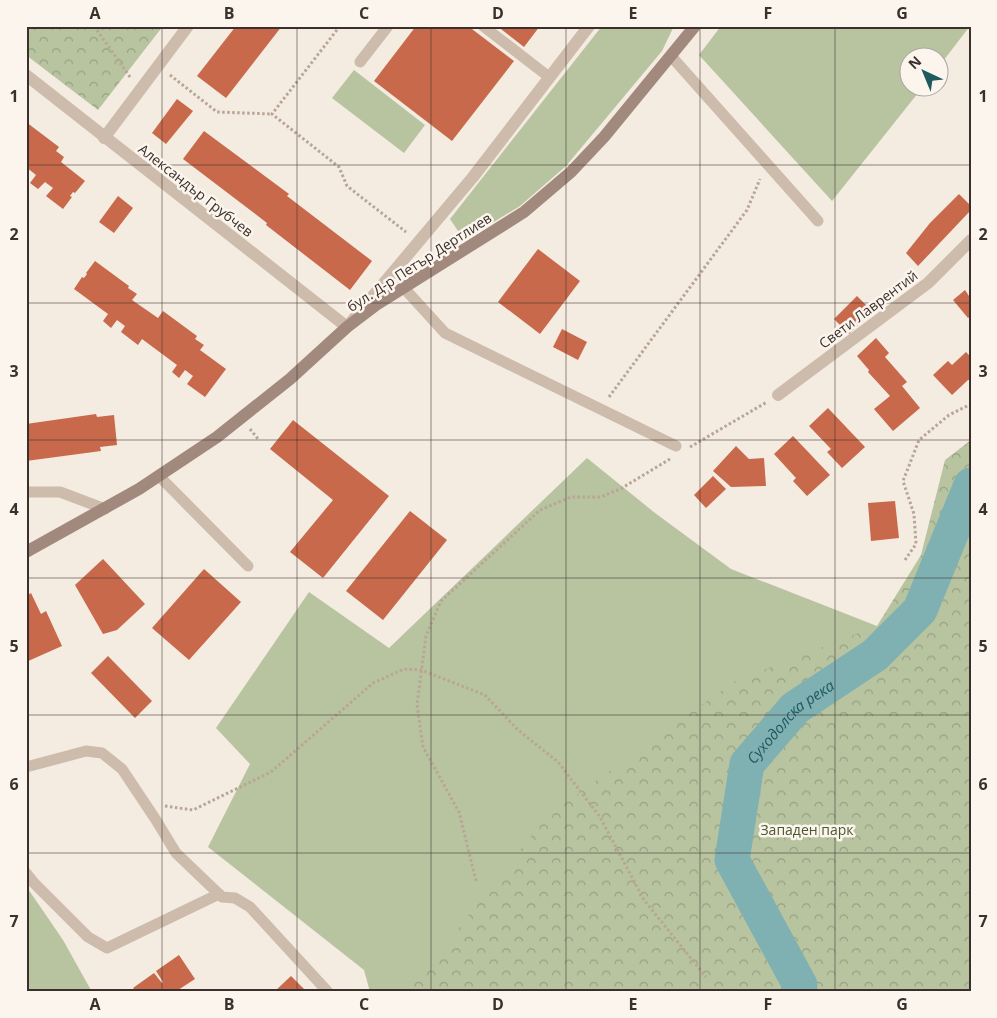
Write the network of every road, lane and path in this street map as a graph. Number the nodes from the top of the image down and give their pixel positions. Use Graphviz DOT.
graph roads {
  1 [pos="94,26"];
  2 [pos="188,26"];
  3 [pos="340,26"];
  4 [pos="388,26"];
  5 [pos="484,26"];
  6 [pos="589,26"];
  7 [pos="695,26"];
  8 [pos="671,56"];
  9 [pos="360,62"];
  10 [pos="158,66"];
  11 [pos="26,75"];
  12 [pos="549,77"];
  13 [pos="140,91"];
  14 [pos="272,114"];
  15 [pos="104,138"];
  16 [pos="760,156"];
  17 [pos="818,221"];
  18 [pos="971,240"];
  19 [pos="419,242"];
  20 [pos="404,288"];
  21 [pos="348,327"];
  22 [pos="778,395"];
  23 [pos="971,404"];
  24 [pos="600,408"];
  25 [pos="249,428"];
  26 [pos="258,439"];
  27 [pos="682,447"];
  28 [pos="671,458"];
  29 [pos="159,476"];
  30 [pos="26,492"];
  31 [pos="105,509"];
  32 [pos="26,552"];
  33 [pos="905,560"];
  34 [pos="248,566"];
  35 [pos="421,670"];
  36 [pos="26,767"];
  37 [pos="144,802"];
  38 [pos="26,873"];
  39 [pos="476,881"];
  40 [pos="219,894"];
  41 [pos="706,977"];
  42 [pos="328,992"];
  1 -- 13 [label="path"];
  2 -- 10 [label="street"];
  3 -- 14 [label="path"];
  4 -- 9 [label="lane"];
  5 -- 12 [label="lane"];
  6 -- 12 [label="street"];
  7 -- 8 [label="main road, бул. Д-р Петър Дертлиев"];
  8 -- 16 [label="lane"];
  8 -- 20 [label="main road, бул. Д-р Петър Дертлиев"];
  10 -- 13 [label="street"];
  10 -- 14 [label="path"];
  11 -- 15 [label="street, Александър Грубчев"];
  12 -- 19 [label="street"];
  13 -- 15 [label="street"];
  14 -- 19 [label="path"];
  15 -- 21 [label="street, Александър Грубчев"];
  16 -- 17 [label="lane"];
  16 -- 24 [label="path"];
  18 -- 22 [label="street, Свети Лаврентий"];
  19 -- 21 [label="street"];
  20 -- 21 [label="main road, бул. Д-р Петър Дертлиев"];
  20 -- 24 [label="lane"];
  21 -- 29 [label="main road, бул. Д-р Петър Дертлиев"];
  22 -- 27 [label="path"];
  23 -- 33 [label="path"];
  24 -- 27 [label="lane"];
  25 -- 26 [label="path"];
  28 -- 35 [label="path"];
  29 -- 31 [label="main road, бул. Д-р Петър Дертлиев"];
  29 -- 34 [label="lane"];
  30 -- 31 [label="lane"];
  31 -- 32 [label="main road, бул. Д-р Петър Дертлиев"];
  35 -- 37 [label="path"];
  35 -- 39 [label="path"];
  35 -- 41 [label="path"];
  36 -- 37 [label="lane"];
  37 -- 40 [label="lane"];
  38 -- 40 [label="lane"];
  40 -- 42 [label="lane"];
}
